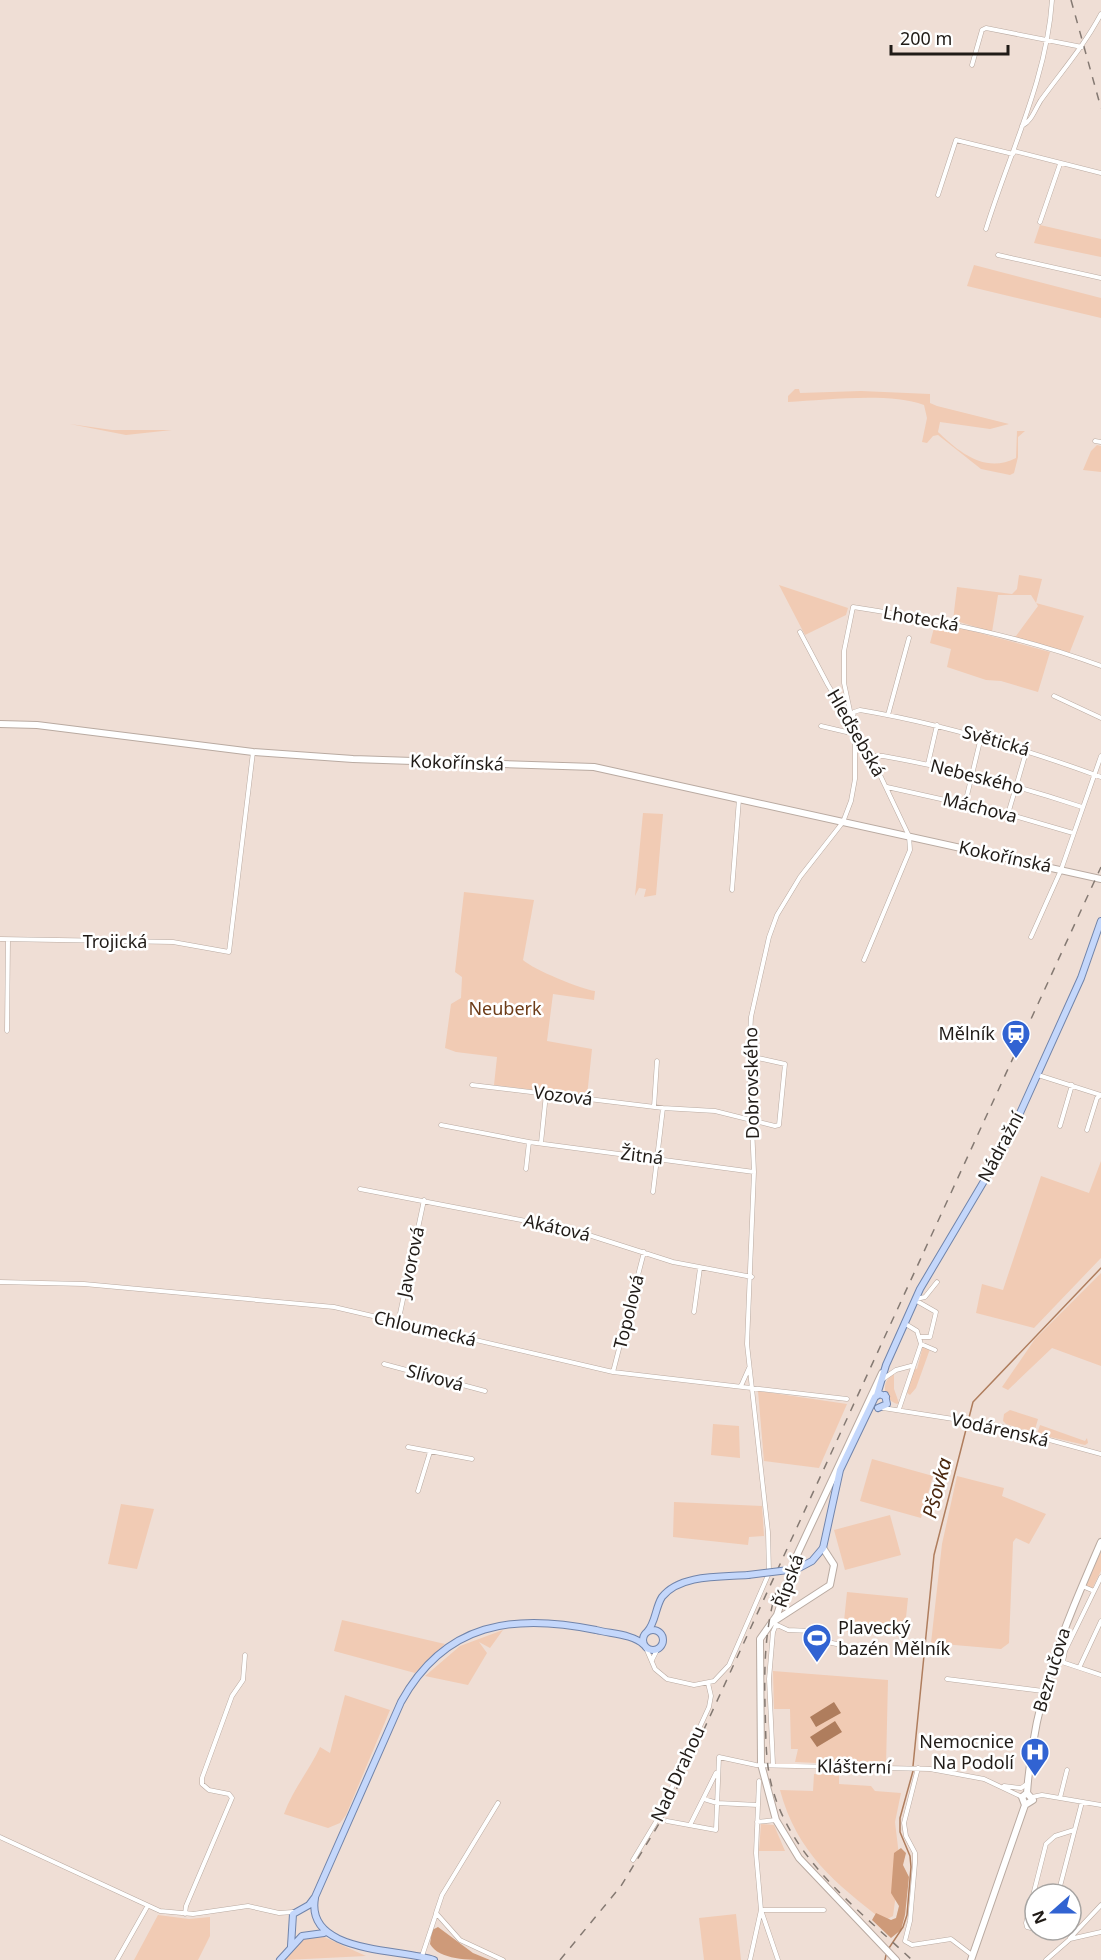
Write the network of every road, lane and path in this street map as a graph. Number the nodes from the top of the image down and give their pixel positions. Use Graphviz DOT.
graph roads {
  1 [pos="1053,0"];
  2 [pos="1101,14"];
  3 [pos="1047,39"];
  4 [pos="1082,47"];
  5 [pos="972,65"];
  6 [pos="1021,127"];
  7 [pos="1013,153"];
  8 [pos="1060,164"];
  9 [pos="1101,173"];
  10 [pos="938,195"];
  11 [pos="1040,222"];
  12 [pos="986,229"];
  13 [pos="998,255"];
  14 [pos="1101,278"];
  15 [pos="1095,441"];
  16 [pos="1101,442"];
  17 [pos="800,632"];
  18 [pos="909,638"];
  19 [pos="1101,666"];
  20 [pos="1054,696"];
  21 [pos="888,715"];
  22 [pos="1101,718"];
  23 [pos="852,722"];
  24 [pos="0,724"];
  25 [pos="937,725"];
  26 [pos="820,726"];
  27 [pos="855,734"];
  28 [pos="981,737"];
  29 [pos="1027,749"];
  30 [pos="253,752"];
  31 [pos="871,756"];
  32 [pos="1101,756"];
  33 [pos="928,764"];
  34 [pos="972,774"];
  35 [pos="1094,775"];
  36 [pos="1101,777"];
  37 [pos="1016,785"];
  38 [pos="887,787"];
  39 [pos="740,799"];
  40 [pos="965,804"];
  41 [pos="1082,807"];
  42 [pos="1008,814"];
  43 [pos="843,822"];
  44 [pos="1073,833"];
  45 [pos="909,836"];
  46 [pos="1061,870"];
  47 [pos="1101,879"];
  48 [pos="732,890"];
  49 [pos="1101,921"];
  50 [pos="1031,937"];
  51 [pos="0,939"];
  52 [pos="8,940"];
  53 [pos="864,960"];
  54 [pos="8,1031"];
  55 [pos="749,1056"];
  56 [pos="657,1061"];
  57 [pos="1037,1074"];
  58 [pos="472,1085"];
  59 [pos="1072,1085"];
  60 [pos="546,1094"];
  61 [pos="1101,1095"];
  62 [pos="654,1107"];
  63 [pos="663,1108"];
  64 [pos="753,1120"];
  65 [pos="441,1125"];
  66 [pos="1060,1126"];
  67 [pos="1087,1130"];
  68 [pos="529,1142"];
  69 [pos="541,1143"];
  70 [pos="657,1157"];
  71 [pos="526,1169"];
  72 [pos="754,1172"];
  73 [pos="360,1189"];
  74 [pos="653,1192"];
  75 [pos="424,1200"];
  76 [pos="644,1252"];
  77 [pos="700,1268"];
  78 [pos="752,1277"];
  79 [pos="0,1282"];
  80 [pos="938,1282"];
  81 [pos="915,1300"];
  82 [pos="694,1312"];
  83 [pos="398,1323"];
  84 [pos="904,1323"];
  85 [pos="920,1336"];
  86 [pos="921,1344"];
  87 [pos="935,1350"];
  88 [pos="384,1365"];
  89 [pos="886,1365"];
  90 [pos="912,1366"];
  91 [pos="749,1368"];
  92 [pos="613,1372"];
  93 [pos="882,1379"];
  94 [pos="741,1386"];
  95 [pos="753,1388"];
  96 [pos="485,1391"];
  97 [pos="886,1398"];
  98 [pos="847,1399"];
  99 [pos="875,1399"];
  100 [pos="866,1406"];
  101 [pos="880,1408"];
  102 [pos="899,1409"];
  103 [pos="862,1424"];
  104 [pos="408,1447"];
  105 [pos="430,1452"];
  106 [pos="1101,1454"];
  107 [pos="472,1460"];
  108 [pos="843,1462"];
  109 [pos="830,1483"];
  110 [pos="418,1491"];
  111 [pos="1101,1542"];
  112 [pos="823,1548"];
  113 [pos="1101,1577"];
  114 [pos="1082,1586"];
  115 [pos="1094,1592"];
  116 [pos="654,1618"];
  117 [pos="1101,1621"];
  118 [pos="774,1624"];
  119 [pos="658,1632"];
  120 [pos="646,1633"];
  121 [pos="630,1638"];
  122 [pos="645,1646"];
  123 [pos="850,1647"];
  124 [pos="658,1648"];
  125 [pos="245,1655"];
  126 [pos="1052,1659"];
  127 [pos="652,1661"];
  128 [pos="1063,1662"];
  129 [pos="1080,1666"];
  130 [pos="1101,1675"];
  131 [pos="947,1679"];
  132 [pos="708,1683"];
  133 [pos="1043,1691"];
  134 [pos="761,1764"];
  135 [pos="773,1764"];
  136 [pos="917,1768"];
  137 [pos="1067,1770"];
  138 [pos="717,1773"];
  139 [pos="759,1781"];
  140 [pos="1028,1783"];
  141 [pos="999,1785"];
  142 [pos="1027,1796"];
  143 [pos="1060,1798"];
  144 [pos="704,1799"];
  145 [pos="1082,1802"];
  146 [pos="498,1803"];
  147 [pos="717,1803"];
  148 [pos="1025,1804"];
  149 [pos="758,1805"];
  150 [pos="1101,1805"];
  151 [pos="776,1820"];
  152 [pos="667,1821"];
  153 [pos="757,1822"];
  154 [pos="690,1825"];
  155 [pos="1074,1830"];
  156 [pos="0,1837"];
  157 [pos="633,1860"];
  158 [pos="1036,1882"];
  159 [pos="1061,1882"];
  160 [pos="315,1897"];
  161 [pos="1101,1905"];
  162 [pos="147,1907"];
  163 [pos="299,1909"];
  164 [pos="761,1910"];
  165 [pos="824,1910"];
  166 [pos="279,1913"];
  167 [pos="436,1913"];
  168 [pos="185,1914"];
  169 [pos="316,1917"];
  170 [pos="1085,1923"];
  171 [pos="292,1925"];
  172 [pos="1101,1932"];
  173 [pos="1089,1933"];
  174 [pos="308,1934"];
  175 [pos="328,1934"];
  176 [pos="1083,1935"];
  177 [pos="1067,1942"];
  178 [pos="291,1946"];
  179 [pos="422,1956"];
  180 [pos="895,1958"];
  181 [pos="972,1958"];
  182 [pos="117,1960"];
  183 [pos="280,1960"];
  184 [pos="434,1960"];
  185 [pos="503,1960"];
  186 [pos="750,1960"];
  187 [pos="778,1960"];
  188 [pos="1046,1960"];
  1 -- 3 [label="street"];
  2 -- 4 [label="street"];
  3 -- 4 [label="street"];
  3 -- 5 [label="street"];
  3 -- 6 [label="street"];
  4 -- 6 [label="street"];
  6 -- 7 [label="street"];
  7 -- 8 [label="street"];
  7 -- 10 [label="street"];
  7 -- 12 [label="street"];
  8 -- 9 [label="street"];
  8 -- 11 [label="street"];
  13 -- 14 [label="street"];
  15 -- 16 [label="street"];
  17 -- 23 [label="street, Hleďsebská"];
  18 -- 21 [label="street"];
  19 -- 23 [label="street, Lhotecká"];
  20 -- 22 [label="street"];
  21 -- 23 [label="street, Světická"];
  21 -- 25 [label="street, Světická"];
  23 -- 27 [label="street, Dobrovského"];
  23 -- 31 [label="street, Hleďsebská"];
  24 -- 30 [label="street, Kokořínská"];
  25 -- 28 [label="street, Světická"];
  25 -- 33 [label="street"];
  26 -- 27 [label="street"];
  27 -- 43 [label="street, Dobrovského"];
  28 -- 29 [label="street, Světická"];
  28 -- 34 [label="street"];
  29 -- 35 [label="street, Světická"];
  29 -- 37 [label="street"];
  30 -- 39 [label="street, Kokořínská"];
  30 -- 52 [label="street, Trojická"];
  31 -- 33 [label="street, Nebeského"];
  31 -- 38 [label="street, Hleďsebská"];
  32 -- 35 [label="street"];
  33 -- 34 [label="street, Nebeského"];
  34 -- 37 [label="street, Nebeského"];
  34 -- 40 [label="street"];
  35 -- 36 [label="street, Světická"];
  35 -- 41 [label="street"];
  37 -- 41 [label="street, Nebeského"];
  37 -- 42 [label="street"];
  38 -- 40 [label="street, Máchova"];
  38 -- 45 [label="street, Hleďsebská"];
  39 -- 43 [label="street, Kokořínská"];
  39 -- 48 [label="street"];
  40 -- 42 [label="street, Máchova"];
  41 -- 44 [label="street"];
  42 -- 44 [label="street, Máchova"];
  43 -- 45 [label="street, Kokořínská"];
  43 -- 55 [label="street, Dobrovského"];
  44 -- 46 [label="street"];
  45 -- 46 [label="street, Kokořínská"];
  45 -- 53 [label="street"];
  46 -- 47 [label="street, Kokořínská"];
  46 -- 50 [label="street"];
  49 -- 57 [label="main road, Nádražní"];
  51 -- 52 [label="street, Trojická"];
  52 -- 54 [label="street"];
  55 -- 64 [label="street, Dobrovského"];
  55 -- 64 [label="street, Vozová"];
  56 -- 62 [label="street"];
  57 -- 59 [label="street"];
  57 -- 81 [label="main road, Nádražní"];
  58 -- 60 [label="street, Vozová"];
  59 -- 61 [label="street"];
  59 -- 66 [label="street"];
  60 -- 62 [label="street, Vozová"];
  60 -- 69 [label="street"];
  61 -- 67 [label="street"];
  62 -- 63 [label="street, Vozová"];
  63 -- 64 [label="street, Vozová"];
  63 -- 70 [label="street"];
  64 -- 72 [label="street, Dobrovského"];
  65 -- 68 [label="street, Žitná"];
  68 -- 69 [label="street, Žitná"];
  68 -- 71 [label="street"];
  69 -- 70 [label="street, Žitná"];
  70 -- 72 [label="street, Žitná"];
  70 -- 74 [label="street"];
  72 -- 78 [label="street, Dobrovského"];
  73 -- 75 [label="street, Akátová"];
  75 -- 76 [label="street, Akátová"];
  75 -- 83 [label="street, Javorová"];
  76 -- 77 [label="street, Akátová"];
  76 -- 92 [label="street, Topolová"];
  77 -- 78 [label="street, Akátová"];
  77 -- 82 [label="street"];
  78 -- 91 [label="street, Dobrovského"];
  79 -- 83 [label="street, Chloumecká"];
  80 -- 81 [label="street"];
  81 -- 84 [label="main road, Nádražní"];
  81 -- 85 [label="street"];
  83 -- 92 [label="street, Chloumecká"];
  84 -- 85 [label="street"];
  84 -- 89 [label="main road, Nádražní"];
  85 -- 86 [label="street"];
  86 -- 87 [label="street"];
  86 -- 90 [label="street"];
  88 -- 96 [label="street, Slívová"];
  89 -- 93 [label="main road, Nádražní"];
  89 -- 100 [label="street, Nádražní"];
  90 -- 93 [label="street"];
  90 -- 102 [label="street"];
  91 -- 94 [label="street, Dobrovského"];
  91 -- 95 [label="street, Dobrovského"];
  92 -- 94 [label="street, Chloumecká"];
  93 -- 97 [label="main road, Nádražní"];
  93 -- 99 [label="main road, Nádražní"];
  94 -- 95 [label="street, Chloumecká"];
  95 -- 98 [label="street, Chloumecká"];
  95 -- 132 [label="street, Dobrovského"];
  97 -- 99 [label="main road"];
  97 -- 101 [label="main road"];
  97 -- 102 [label="street, Vodárenská"];
  99 -- 101 [label="main road"];
  99 -- 103 [label="main road, Řípská"];
  100 -- 109 [label="street, Řípská"];
  101 -- 102 [label="street, Vodárenská"];
  101 -- 103 [label="main road, Řípská"];
  102 -- 106 [label="street, Vodárenská"];
  103 -- 108 [label="main road, Řípská"];
  104 -- 105 [label="street"];
  105 -- 107 [label="street"];
  105 -- 110 [label="street"];
  108 -- 109 [label="street"];
  108 -- 112 [label="main road, Řípská"];
  109 -- 118 [label="street, Řípská"];
  111 -- 114 [label="street, Bezručova"];
  112 -- 116 [label="main road, bridge"];
  112 -- 118 [label="street"];
  113 -- 115 [label="street, Bezručova"];
  114 -- 115 [label="street"];
  114 -- 126 [label="street, Bezručova"];
  115 -- 128 [label="street, Bezručova"];
  116 -- 119 [label="main road"];
  116 -- 120 [label="main road"];
  117 -- 129 [label="street"];
  118 -- 123 [label="street"];
  118 -- 134 [label="street, Řípská"];
  118 -- 135 [label="street"];
  119 -- 120 [label="main road"];
  119 -- 124 [label="main road"];
  120 -- 121 [label="main road"];
  120 -- 122 [label="main road"];
  121 -- 122 [label="main road"];
  121 -- 160 [label="main road"];
  122 -- 124 [label="main road"];
  122 -- 127 [label="street"];
  124 -- 127 [label="street"];
  125 -- 168 [label="street"];
  126 -- 128 [label="street"];
  126 -- 133 [label="street, Bezručova"];
  127 -- 132 [label="street"];
  128 -- 129 [label="street"];
  129 -- 130 [label="street"];
  131 -- 133 [label="street"];
  132 -- 157 [label="street, Nad Drahou"];
  133 -- 140 [label="street, Bezručova"];
  134 -- 135 [label="street, Klášterní"];
  134 -- 138 [label="street, Klášterní"];
  134 -- 151 [label="street, Řípská"];
  135 -- 136 [label="street, Klášterní"];
  136 -- 141 [label="street, Klášterní"];
  136 -- 181 [label="street"];
  137 -- 143 [label="street"];
  138 -- 144 [label="street"];
  138 -- 147 [label="street"];
  139 -- 149 [label="street"];
  140 -- 141 [label="street"];
  140 -- 142 [label="street, Bezručova"];
  141 -- 142 [label="street, Klášterní"];
  142 -- 143 [label="street"];
  142 -- 148 [label="street, Bezručova"];
  142 -- 148 [label="street"];
  143 -- 145 [label="street"];
  144 -- 147 [label="street"];
  144 -- 154 [label="street"];
  145 -- 150 [label="street"];
  145 -- 155 [label="street"];
  146 -- 167 [label="street"];
  147 -- 149 [label="street"];
  147 -- 154 [label="street"];
  148 -- 181 [label="street"];
  149 -- 153 [label="street"];
  151 -- 153 [label="street"];
  151 -- 180 [label="street, Řípská"];
  152 -- 154 [label="street"];
  153 -- 164 [label="street"];
  155 -- 158 [label="street"];
  155 -- 159 [label="street"];
  156 -- 162 [label="street"];
  160 -- 163 [label="main road"];
  160 -- 169 [label="main road"];
  161 -- 170 [label="street"];
  162 -- 168 [label="street"];
  162 -- 182 [label="street"];
  163 -- 166 [label="street"];
  163 -- 169 [label="main road"];
  163 -- 171 [label="main road"];
  164 -- 165 [label="street"];
  164 -- 186 [label="street"];
  164 -- 187 [label="street"];
  166 -- 168 [label="street"];
  166 -- 171 [label="street"];
  167 -- 179 [label="street"];
  167 -- 185 [label="street"];
  169 -- 174 [label="main road"];
  169 -- 175 [label="main road"];
  170 -- 173 [label="street"];
  171 -- 174 [label="main road"];
  171 -- 178 [label="main road"];
  172 -- 173 [label="street"];
  173 -- 176 [label="street"];
  174 -- 175 [label="main road"];
  174 -- 178 [label="main road"];
  175 -- 179 [label="main road"];
  177 -- 188 [label="street"];
  178 -- 183 [label="main road"];
  179 -- 184 [label="main road"];
}
